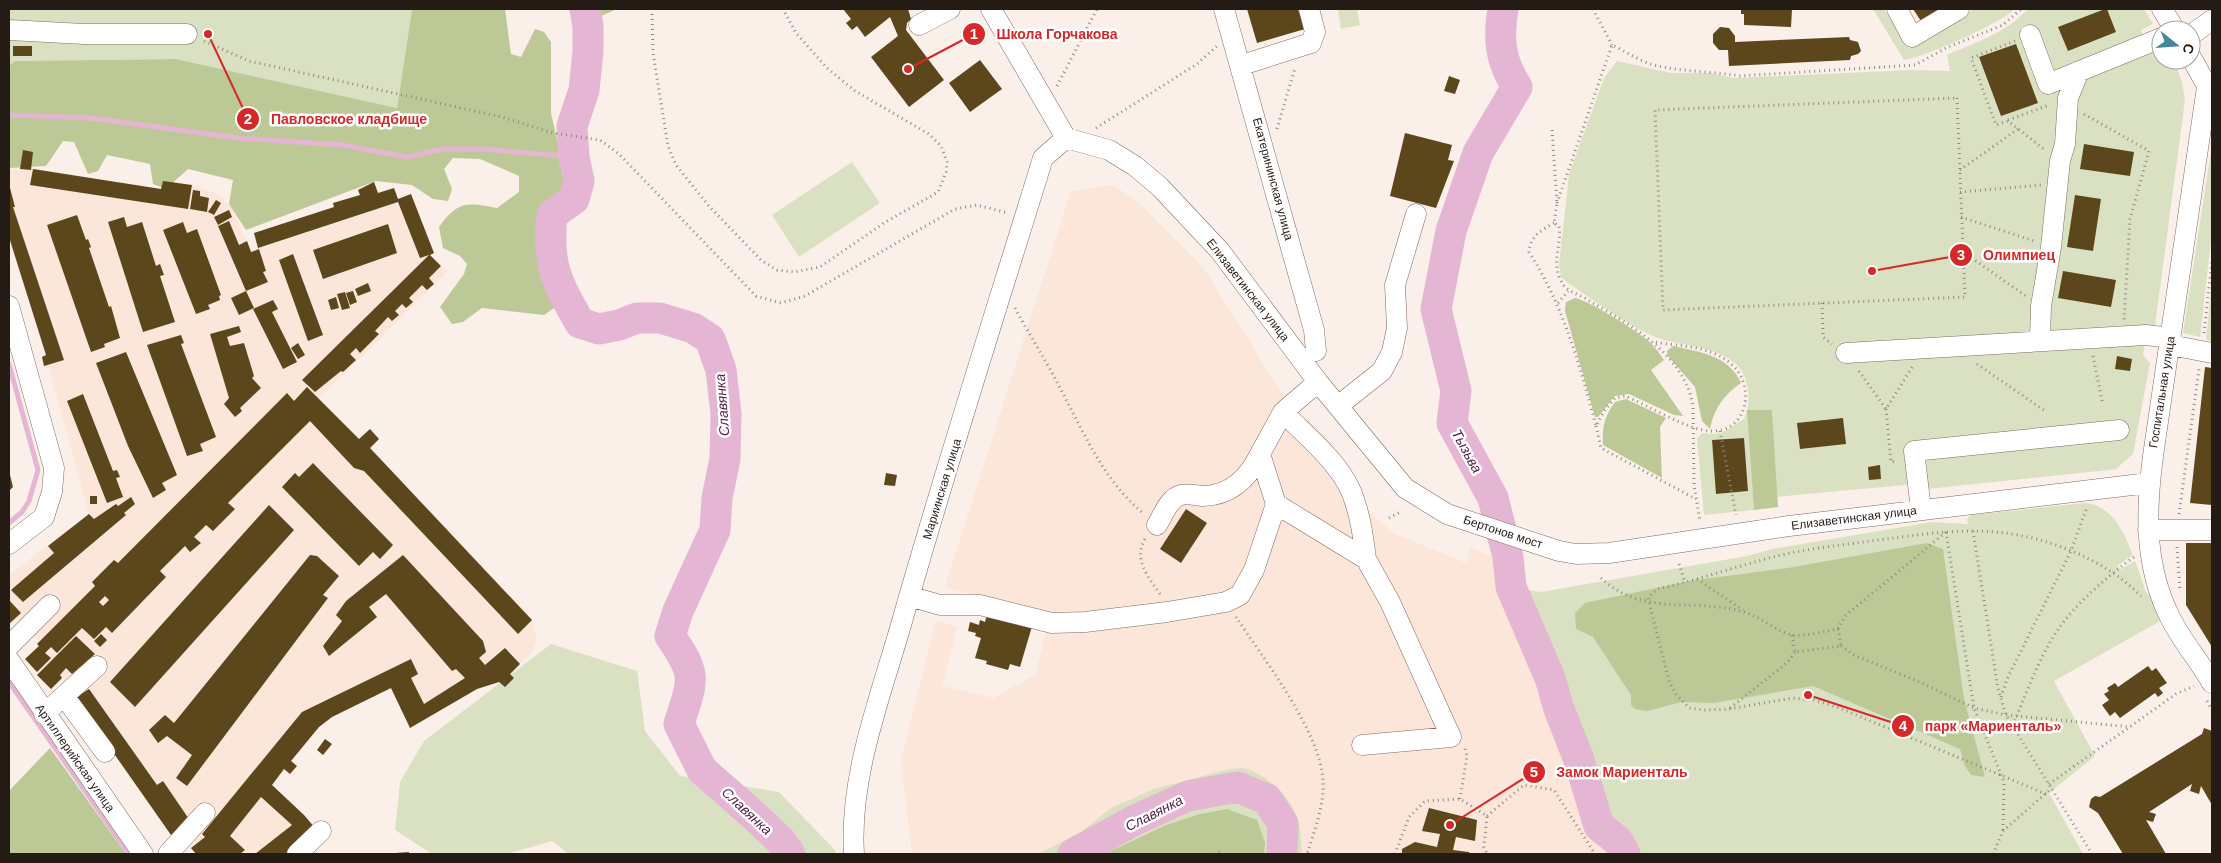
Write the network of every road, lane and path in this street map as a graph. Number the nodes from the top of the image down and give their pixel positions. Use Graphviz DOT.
graph roads {
  1 [pos="652,9"];
  2 [pos="783,9"];
  3 [pos="950,9"];
  4 [pos="991,9"];
  5 [pos="1097,9"];
  6 [pos="1224,9"];
  7 [pos="1309,9"];
  8 [pos="1593,9"];
  9 [pos="1896,9"];
  10 [pos="1959,9"];
  11 [pos="2021,9"];
  12 [pos="2162,9"];
  13 [pos="2169,20"];
  14 [pos="2212,20"];
  15 [pos="919,25"];
  16 [pos="2201,28"];
  17 [pos="9,30"];
  18 [pos="187,34"];
  19 [pos="2030,35"];
  20 [pos="1234,40"];
  21 [pos="2151,42"];
  22 [pos="1612,45"];
  23 [pos="1301,48"];
  24 [pos="1242,65"];
  25 [pos="2198,70"];
  26 [pos="2079,71"];
  27 [pos="1056,87"];
  28 [pos="2210,91"];
  29 [pos="2068,101"];
  30 [pos="2008,121"];
  31 [pos="2018,129"];
  32 [pos="1552,130"];
  33 [pos="1276,132"];
  34 [pos="1074,139"];
  35 [pos="2060,161"];
  36 [pos="1959,170"];
  37 [pos="2059,184"];
  38 [pos="1960,192"];
  39 [pos="1557,203"];
  40 [pos="1416,214"];
  41 [pos="1961,217"];
  42 [pos="1025,218"];
  43 [pos="1554,223"];
  44 [pos="2051,247"];
  45 [pos="1963,252"];
  46 [pos="2212,260"];
  47 [pos="2211,282"];
  48 [pos="1003,288"];
  49 [pos="1568,291"];
  50 [pos="1558,303"];
  51 [pos="1822,303"];
  52 [pos="9,306"];
  53 [pos="2041,306"];
  54 [pos="2123,336"];
  55 [pos="2040,340"];
  56 [pos="2170,341"];
  57 [pos="1654,342"];
  58 [pos="1924,347"];
  59 [pos="1316,351"];
  60 [pos="2207,351"];
  61 [pos="2092,352"];
  62 [pos="1846,353"];
  63 [pos="1974,362"];
  64 [pos="1318,382"];
  65 [pos="2103,405"];
  66 [pos="1338,406"];
  67 [pos="1886,409"];
  68 [pos="2045,411"];
  69 [pos="1283,412"];
  70 [pos="1596,426"];
  71 [pos="1693,427"];
  72 [pos="2119,430"];
  73 [pos="1720,431"];
  74 [pos="1260,454"];
  75 [pos="1914,459"];
  76 [pos="2149,484"];
  77 [pos="2093,490"];
  78 [pos="1696,499"];
  79 [pos="1276,504"];
  80 [pos="1921,509"];
  81 [pos="1400,512"];
  82 [pos="1447,514"];
  83 [pos="1736,516"];
  84 [pos="1389,518"];
  85 [pos="1700,521"];
  86 [pos="1157,525"];
  87 [pos="1972,530"];
  88 [pos="2176,530"];
  89 [pos="2212,530"];
  90 [pos="1946,532"];
  91 [pos="2148,538"];
  92 [pos="9,544"];
  93 [pos="1559,551"];
  94 [pos="2071,551"];
  95 [pos="1366,559"];
  96 [pos="1679,564"];
  97 [pos="2114,572"];
  98 [pos="1601,578"];
  99 [pos="1696,579"];
  100 [pos="1685,582"];
  101 [pos="909,596"];
  102 [pos="2182,599"];
  103 [pos="2145,600"];
  104 [pos="1226,602"];
  105 [pos="1649,603"];
  106 [pos="50,605"];
  107 [pos="1171,611"];
  108 [pos="1746,612"];
  109 [pos="1838,629"];
  110 [pos="1792,635"];
  111 [pos="9,646"];
  112 [pos="1841,646"];
  113 [pos="1795,652"];
  114 [pos="9,660"];
  115 [pos="98,666"];
  116 [pos="2204,684"];
  117 [pos="64,696"];
  118 [pos="2001,698"];
  119 [pos="1974,708"];
  120 [pos="1729,709"];
  121 [pos="44,714"];
  122 [pos="2006,715"];
  123 [pos="2017,715"];
  124 [pos="2013,726"];
  125 [pos="2131,727"];
  126 [pos="1362,745"];
  127 [pos="105,752"];
  128 [pos="1467,756"];
  129 [pos="2002,775"];
  130 [pos="2049,784"];
  131 [pos="2052,788"];
  132 [pos="2046,794"];
  133 [pos="1460,799"];
  134 [pos="205,813"];
  135 [pos="1487,816"];
  136 [pos="321,831"];
  137 [pos="2003,831"];
  138 [pos="1220,851"];
  139 [pos="143,854"];
  140 [pos="168,854"];
  141 [pos="298,854"];
  142 [pos="854,854"];
  143 [pos="1214,854"];
  144 [pos="1307,854"];
  145 [pos="1395,854"];
  146 [pos="1487,854"];
  147 [pos="1596,854"];
  148 [pos="1993,854"];
  149 [pos="2092,854"];
  1 -- 2 [label="path"];
  3 -- 15 [label="street"];
  4 -- 34 [label="street"];
  5 -- 27 [label="path"];
  6 -- 20 [label="street, Екатерининская улица"];
  7 -- 23 [label="street"];
  8 -- 22 [label="path"];
  9 -- 10 [label="street"];
  11 -- 22 [label="path"];
  12 -- 13 [label="street"];
  14 -- 16 [label="street"];
  17 -- 18 [label="street"];
  18 -- 42 [label="path"];
  19 -- 26 [label="street"];
  19 -- 30 [label="path"];
  20 -- 24 [label="street, Екатерининская улица"];
  20 -- 34 [label="path"];
  21 -- 26 [label="street"];
  22 -- 39 [label="path"];
  23 -- 24 [label="street"];
  23 -- 33 [label="path"];
  24 -- 59 [label="street, Екатерининская улица"];
  25 -- 28 [label="street"];
  26 -- 29 [label="street"];
  28 -- 56 [label="street, Госпитальная улица"];
  29 -- 30 [label="path"];
  29 -- 35 [label="street"];
  29 -- 54 [label="path"];
  30 -- 31 [label="path"];
  31 -- 35 [label="path"];
  31 -- 36 [label="path"];
  32 -- 39 [label="path"];
  34 -- 42 [label="street, Мариинская улица"];
  34 -- 64 [label="street, Елизаветинская улица"];
  35 -- 37 [label="street"];
  36 -- 38 [label="path"];
  36 -- 51 [label="path"];
  37 -- 38 [label="path"];
  37 -- 44 [label="street"];
  38 -- 41 [label="path"];
  39 -- 43 [label="path"];
  40 -- 66 [label="street"];
  41 -- 44 [label="path"];
  41 -- 45 [label="path"];
  42 -- 48 [label="street, Мариинская улица"];
  43 -- 49 [label="path"];
  43 -- 50 [label="path"];
  44 -- 53 [label="street"];
  45 -- 51 [label="path"];
  45 -- 53 [label="path"];
  46 -- 47 [label="path"];
  47 -- 60 [label="path"];
  48 -- 86 [label="path"];
  48 -- 101 [label="street, Мариинская улица"];
  49 -- 50 [label="path"];
  49 -- 57 [label="path"];
  50 -- 70 [label="path"];
  51 -- 62 [label="path"];
  52 -- 92 [label="street"];
  53 -- 55 [label="street"];
  54 -- 55 [label="street"];
  54 -- 56 [label="street"];
  55 -- 58 [label="street"];
  56 -- 60 [label="street"];
  56 -- 76 [label="street, Госпитальная улица"];
  57 -- 71 [label="path"];
  57 -- 73 [label="path"];
  58 -- 62 [label="street"];
  58 -- 67 [label="path"];
  60 -- 88 [label="path"];
  61 -- 65 [label="path"];
  62 -- 67 [label="path"];
  63 -- 68 [label="path"];
  64 -- 66 [label="street, Елизаветинская улица"];
  64 -- 69 [label="street"];
  66 -- 82 [label="street, Елизаветинская улица"];
  67 -- 75 [label="path"];
  69 -- 74 [label="street"];
  69 -- 95 [label="street"];
  70 -- 71 [label="path"];
  70 -- 78 [label="path"];
  71 -- 73 [label="path"];
  71 -- 78 [label="path"];
  72 -- 75 [label="street"];
  73 -- 83 [label="path"];
  74 -- 79 [label="street"];
  74 -- 86 [label="street"];
  75 -- 80 [label="street"];
  76 -- 77 [label="street, Елизаветинская улица"];
  76 -- 91 [label="street, Госпитальная улица"];
  77 -- 80 [label="street, Елизаветинская улица"];
  77 -- 94 [label="path"];
  78 -- 85 [label="path"];
  79 -- 95 [label="street"];
  79 -- 104 [label="street"];
  80 -- 93 [label="street, Елизаветинская улица"];
  81 -- 84 [label="path"];
  82 -- 93 [label="street, Бертонов мост"];
  86 -- 107 [label="path"];
  87 -- 90 [label="path"];
  87 -- 94 [label="path"];
  87 -- 118 [label="path"];
  88 -- 89 [label="street"];
  88 -- 91 [label="street"];
  88 -- 102 [label="path"];
  90 -- 99 [label="path"];
  90 -- 109 [label="path"];
  90 -- 119 [label="path"];
  91 -- 97 [label="path"];
  91 -- 116 [label="street, Госпитальная улица"];
  94 -- 97 [label="path"];
  94 -- 118 [label="path"];
  95 -- 126 [label="street"];
  96 -- 100 [label="path"];
  97 -- 103 [label="path"];
  97 -- 123 [label="path"];
  98 -- 105 [label="path"];
  99 -- 100 [label="path"];
  99 -- 108 [label="path"];
  100 -- 105 [label="path"];
  101 -- 107 [label="street"];
  101 -- 142 [label="street, Мариинская улица"];
  104 -- 107 [label="street"];
  104 -- 144 [label="path"];
  105 -- 108 [label="path"];
  105 -- 120 [label="path"];
  106 -- 111 [label="street"];
  108 -- 110 [label="path"];
  109 -- 110 [label="path"];
  109 -- 112 [label="path"];
  110 -- 113 [label="path"];
  112 -- 113 [label="path"];
  112 -- 119 [label="path"];
  113 -- 120 [label="path"];
  114 -- 121 [label="street, Артиллерийская улица"];
  115 -- 117 [label="street"];
  116 -- 125 [label="path"];
  117 -- 121 [label="street"];
  117 -- 127 [label="street"];
  118 -- 122 [label="path"];
  119 -- 122 [label="path"];
  119 -- 129 [label="path"];
  120 -- 129 [label="path"];
  121 -- 139 [label="street, Артиллерийская улица"];
  122 -- 123 [label="path"];
  122 -- 124 [label="path"];
  123 -- 124 [label="path"];
  123 -- 125 [label="path"];
  124 -- 130 [label="path"];
  125 -- 130 [label="path"];
  128 -- 133 [label="path"];
  129 -- 132 [label="path"];
  129 -- 137 [label="path"];
  130 -- 131 [label="path"];
  131 -- 132 [label="path"];
  131 -- 149 [label="path"];
  132 -- 137 [label="path"];
  133 -- 135 [label="path"];
  133 -- 145 [label="path"];
  134 -- 140 [label="street"];
  135 -- 146 [label="path"];
  135 -- 147 [label="path"];
  136 -- 141 [label="street"];
  137 -- 148 [label="path"];
  138 -- 143 [label="path"];
}
